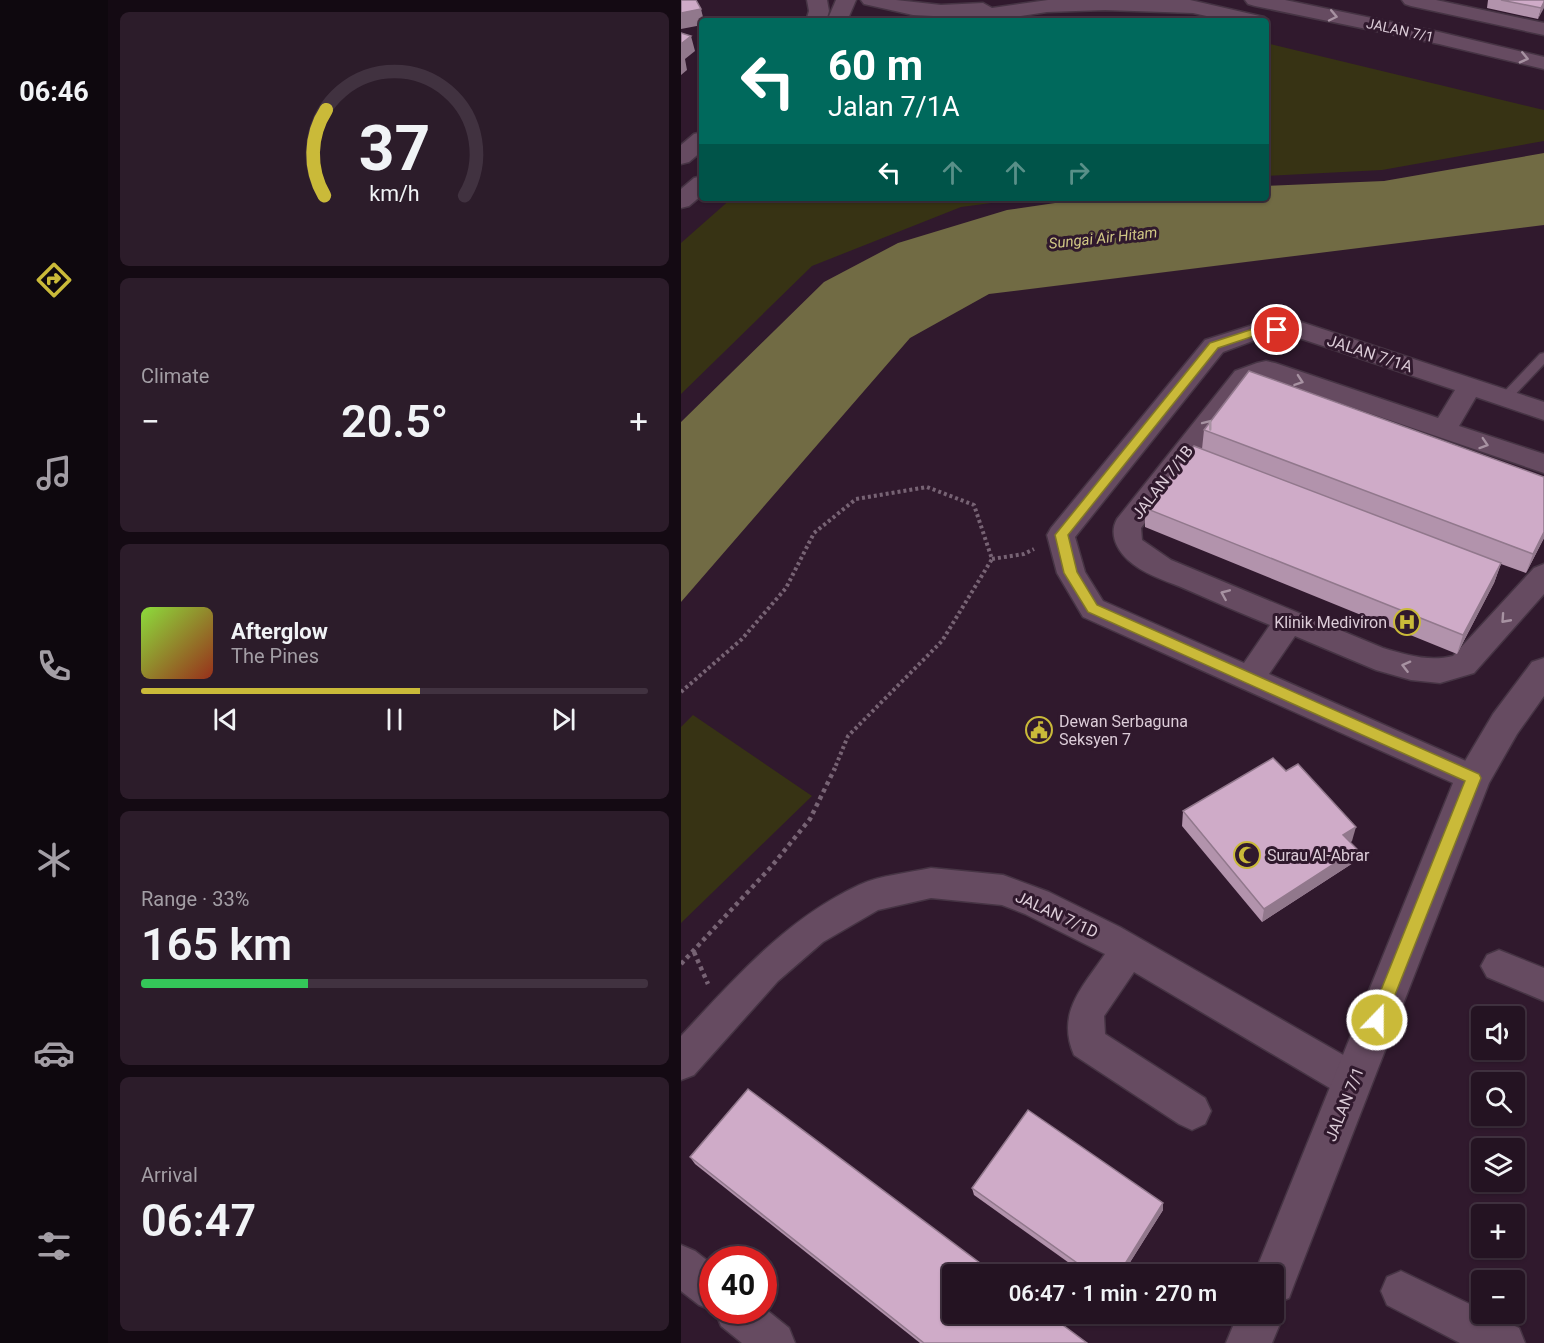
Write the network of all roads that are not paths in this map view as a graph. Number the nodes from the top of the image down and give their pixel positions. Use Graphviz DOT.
graph roads {
  1 [pos="817,0"];
  2 [pos="846,0"];
  3 [pos="871,0"];
  4 [pos="1026,0"];
  5 [pos="1161,0"];
  6 [pos="1255,0"];
  7 [pos="1411,0"];
  8 [pos="1461,5"];
  9 [pos="1192,7"];
  10 [pos="963,16"];
  11 [pos="817,18"];
  12 [pos="838,18"];
  13 [pos="946,18"];
  14 [pos="1244,18"];
  15 [pos="1544,29"];
  16 [pos="1439,38"];
  17 [pos="1544,63"];
  18 [pos="699,142"];
  19 [pos="681,157"];
  20 [pos="699,186"];
  21 [pos="681,201"];
  22 [pos="1544,357"];
  23 [pos="1470,386"];
  24 [pos="1505,398"];
  25 [pos="1544,411"];
  26 [pos="1443,430"];
  27 [pos="1544,464"];
  28 [pos="1544,575"];
  29 [pos="1289,621"];
  30 [pos="1544,670"];
  31 [pos="1250,679"];
  32 [pos="1473,778"];
  33 [pos="1128,950"];
  34 [pos="1499,966"];
  35 [pos="1544,985"];
  36 [pos="681,1062"];
  37 [pos="1353,1081"];
  38 [pos="1192,1111"];
  39 [pos="681,1264"];
  40 [pos="1280,1264"];
  41 [pos="699,1279"];
  42 [pos="1401,1291"];
  43 [pos="751,1324"];
  44 [pos="1257,1324"];
  45 [pos="774,1343"];
  46 [pos="1249,1343"];
  47 [pos="1504,1343"];
  1 -- 11 [label="street"];
  2 -- 12 [label="street"];
  3 -- 10 [label="street"];
  4 -- 10 [label="street"];
  5 -- 9 [label="street"];
  6 -- 16 [label="street, JALAN 7/1, one-way"];
  7 -- 8 [label="street"];
  8 -- 15 [label="street"];
  8 -- 16 [label="street"];
  9 -- 10 [label="street"];
  9 -- 14 [label="street"];
  10 -- 13 [label="street"];
  16 -- 17 [label="street, JALAN 7/1, one-way"];
  18 -- 19 [label="street"];
  20 -- 21 [label="street"];
  22 -- 24 [label="lane"];
  23 -- 24 [label="street, JALAN 7/1A"];
  23 -- 26 [label="street"];
  23 -- 31 [label="street, JALAN 7/1A"];
  24 -- 25 [label="street, JALAN 7/1A"];
  26 -- 27 [label="street, JALAN 7/1B, one-way"];
  29 -- 26 [label="street, JALAN 7/1B, one-way"];
  28 -- 29 [label="street, JALAN 7/1B, one-way"];
  29 -- 31 [label="street"];
  30 -- 32 [label="street, JALAN 7/1"];
  31 -- 32 [label="street"];
  32 -- 37 [label="street, JALAN 7/1"];
  33 -- 36 [label="street, JALAN 7/1D"];
  33 -- 37 [label="street, JALAN 7/1D"];
  33 -- 38 [label="street"];
  34 -- 35 [label="street"];
  37 -- 40 [label="street, JALAN 7/1"];
  39 -- 41 [label="street"];
  42 -- 47 [label="street"];
  43 -- 45 [label="street"];
  44 -- 46 [label="street"];
}
